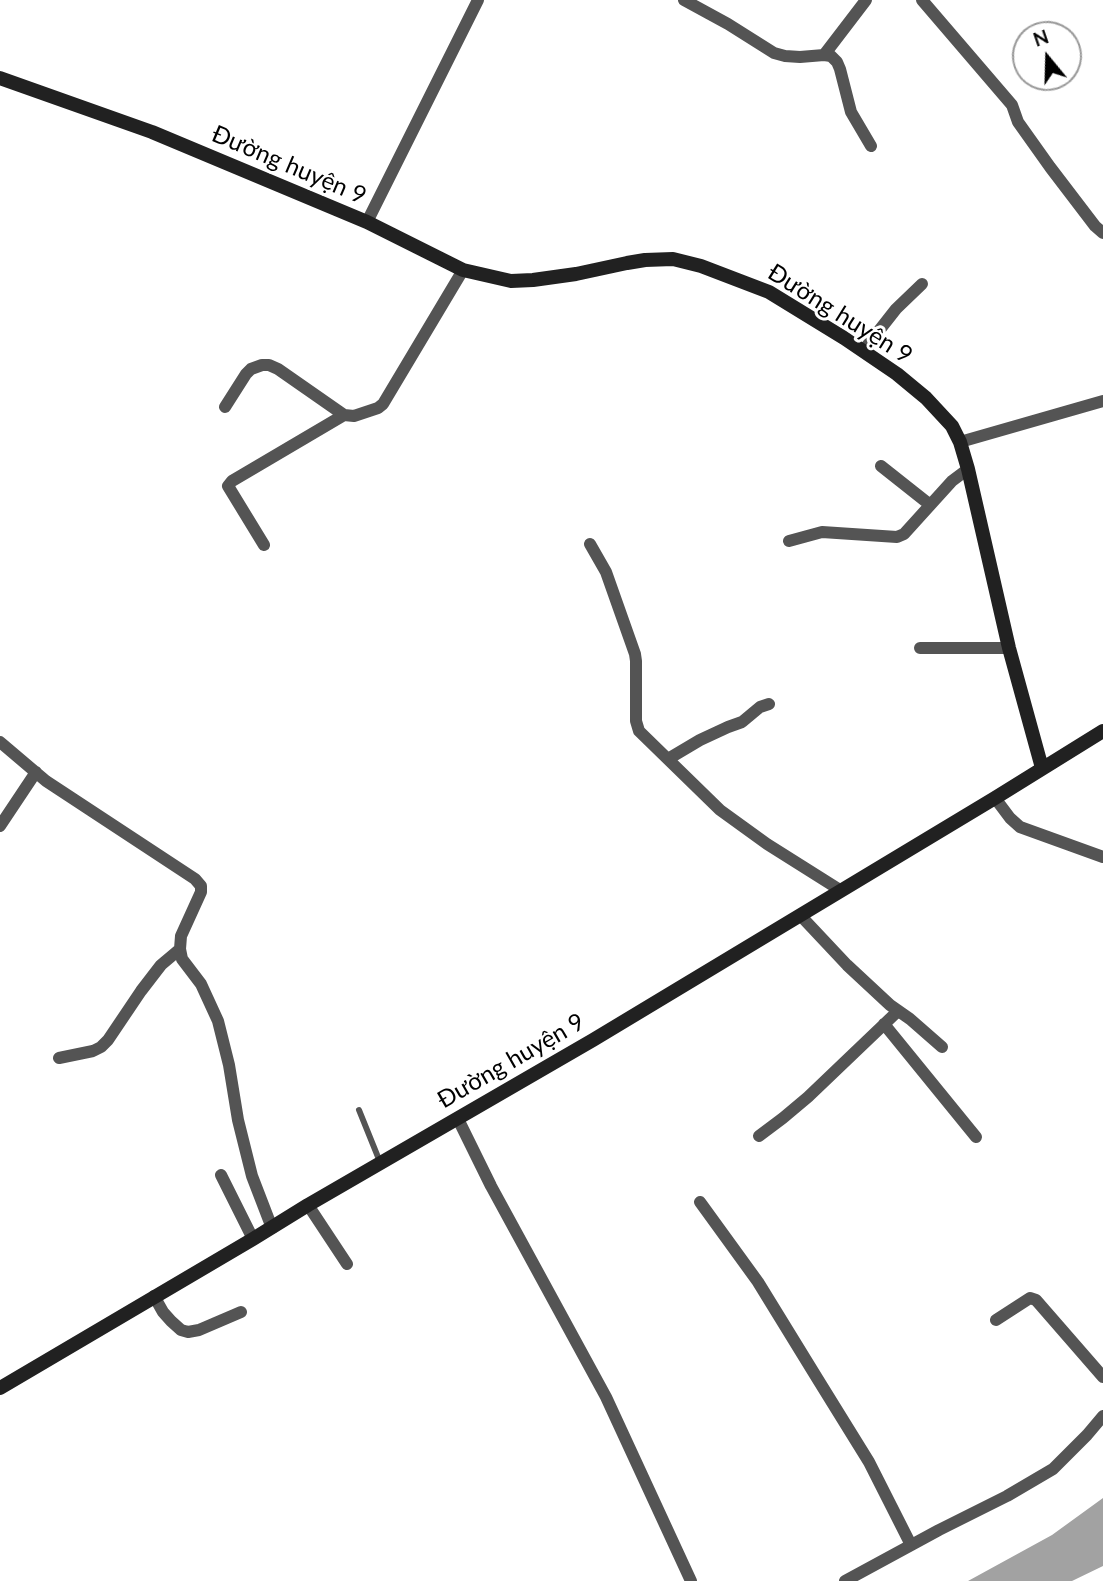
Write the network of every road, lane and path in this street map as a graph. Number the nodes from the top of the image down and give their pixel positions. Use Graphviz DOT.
graph roads {
  1 [pos="478,0"];
  2 [pos="684,0"];
  3 [pos="866,0"];
  4 [pos="922,0"];
  5 [pos="824,55"];
  6 [pos="0,78"];
  7 [pos="871,146"];
  8 [pos="367,222"];
  9 [pos="1103,233"];
  10 [pos="463,270"];
  11 [pos="922,284"];
  12 [pos="863,351"];
  13 [pos="1103,401"];
  14 [pos="225,407"];
  15 [pos="344,415"];
  16 [pos="960,442"];
  17 [pos="881,466"];
  18 [pos="968,469"];
  19 [pos="929,504"];
  20 [pos="789,541"];
  21 [pos="590,544"];
  22 [pos="264,545"];
  23 [pos="920,648"];
  24 [pos="1009,648"];
  25 [pos="769,704"];
  26 [pos="1103,731"];
  27 [pos="0,742"];
  28 [pos="668,759"];
  29 [pos="1042,768"];
  30 [pos="36,772"];
  31 [pos="995,798"];
  32 [pos="0,826"];
  33 [pos="1103,857"];
  34 [pos="840,890"];
  35 [pos="800,915"];
  36 [pos="180,949"];
  37 [pos="898,1011"];
  38 [pos="884,1024"];
  39 [pos="942,1047"];
  40 [pos="59,1058"];
  41 [pos="359,1110"];
  42 [pos="458,1119"];
  43 [pos="759,1136"];
  44 [pos="976,1137"];
  45 [pos="380,1164"];
  46 [pos="221,1175"];
  47 [pos="700,1202"];
  48 [pos="308,1205"];
  49 [pos="272,1228"];
  50 [pos="253,1239"];
  51 [pos="346,1264"];
  52 [pos="154,1296"];
  53 [pos="241,1312"];
  54 [pos="996,1320"];
  55 [pos="1103,1377"];
  56 [pos="0,1388"];
  57 [pos="1103,1416"];
  58 [pos="911,1545"];
  59 [pos="691,1581"];
  60 [pos="845,1581"];
  1 -- 8 [label="street"];
  2 -- 5 [label="street"];
  3 -- 5 [label="street"];
  4 -- 9 [label="street"];
  5 -- 7 [label="street"];
  6 -- 8 [label="street, Đường huyện 9"];
  8 -- 10 [label="street, Đường huyện 9"];
  10 -- 12 [label="street, Đường huyện 9"];
  10 -- 15 [label="street"];
  11 -- 12 [label="street"];
  12 -- 16 [label="street, Đường huyện 9"];
  13 -- 16 [label="street"];
  14 -- 15 [label="street"];
  15 -- 22 [label="street"];
  16 -- 18 [label="street, Đường huyện 9"];
  17 -- 19 [label="street"];
  18 -- 19 [label="street"];
  18 -- 24 [label="street, Đường huyện 9"];
  19 -- 20 [label="street"];
  21 -- 28 [label="street"];
  23 -- 24 [label="street"];
  24 -- 29 [label="street, Đường huyện 9"];
  25 -- 28 [label="street"];
  26 -- 29 [label="street, Đường huyện 9"];
  27 -- 30 [label="street"];
  28 -- 34 [label="street"];
  29 -- 31 [label="street, Đường huyện 9"];
  30 -- 32 [label="street"];
  30 -- 36 [label="street"];
  31 -- 33 [label="street"];
  31 -- 34 [label="street, Đường huyện 9"];
  34 -- 35 [label="street, Đường huyện 9"];
  35 -- 37 [label="street"];
  35 -- 42 [label="street, Đường huyện 9"];
  36 -- 40 [label="street"];
  36 -- 49 [label="street"];
  37 -- 38 [label="street"];
  37 -- 39 [label="street"];
  38 -- 43 [label="street"];
  38 -- 44 [label="street"];
  41 -- 45 [label="lane"];
  42 -- 45 [label="street, Đường huyện 9"];
  42 -- 59 [label="street"];
  45 -- 48 [label="street, Đường huyện 9"];
  46 -- 50 [label="street"];
  47 -- 58 [label="street"];
  48 -- 49 [label="street, Đường huyện 9"];
  48 -- 51 [label="street"];
  49 -- 50 [label="street, Đường huyện 9"];
  50 -- 52 [label="street, Đường huyện 9"];
  52 -- 53 [label="street"];
  52 -- 56 [label="street, Đường huyện 9"];
  54 -- 55 [label="street"];
  57 -- 58 [label="street"];
  58 -- 60 [label="street"];
}
